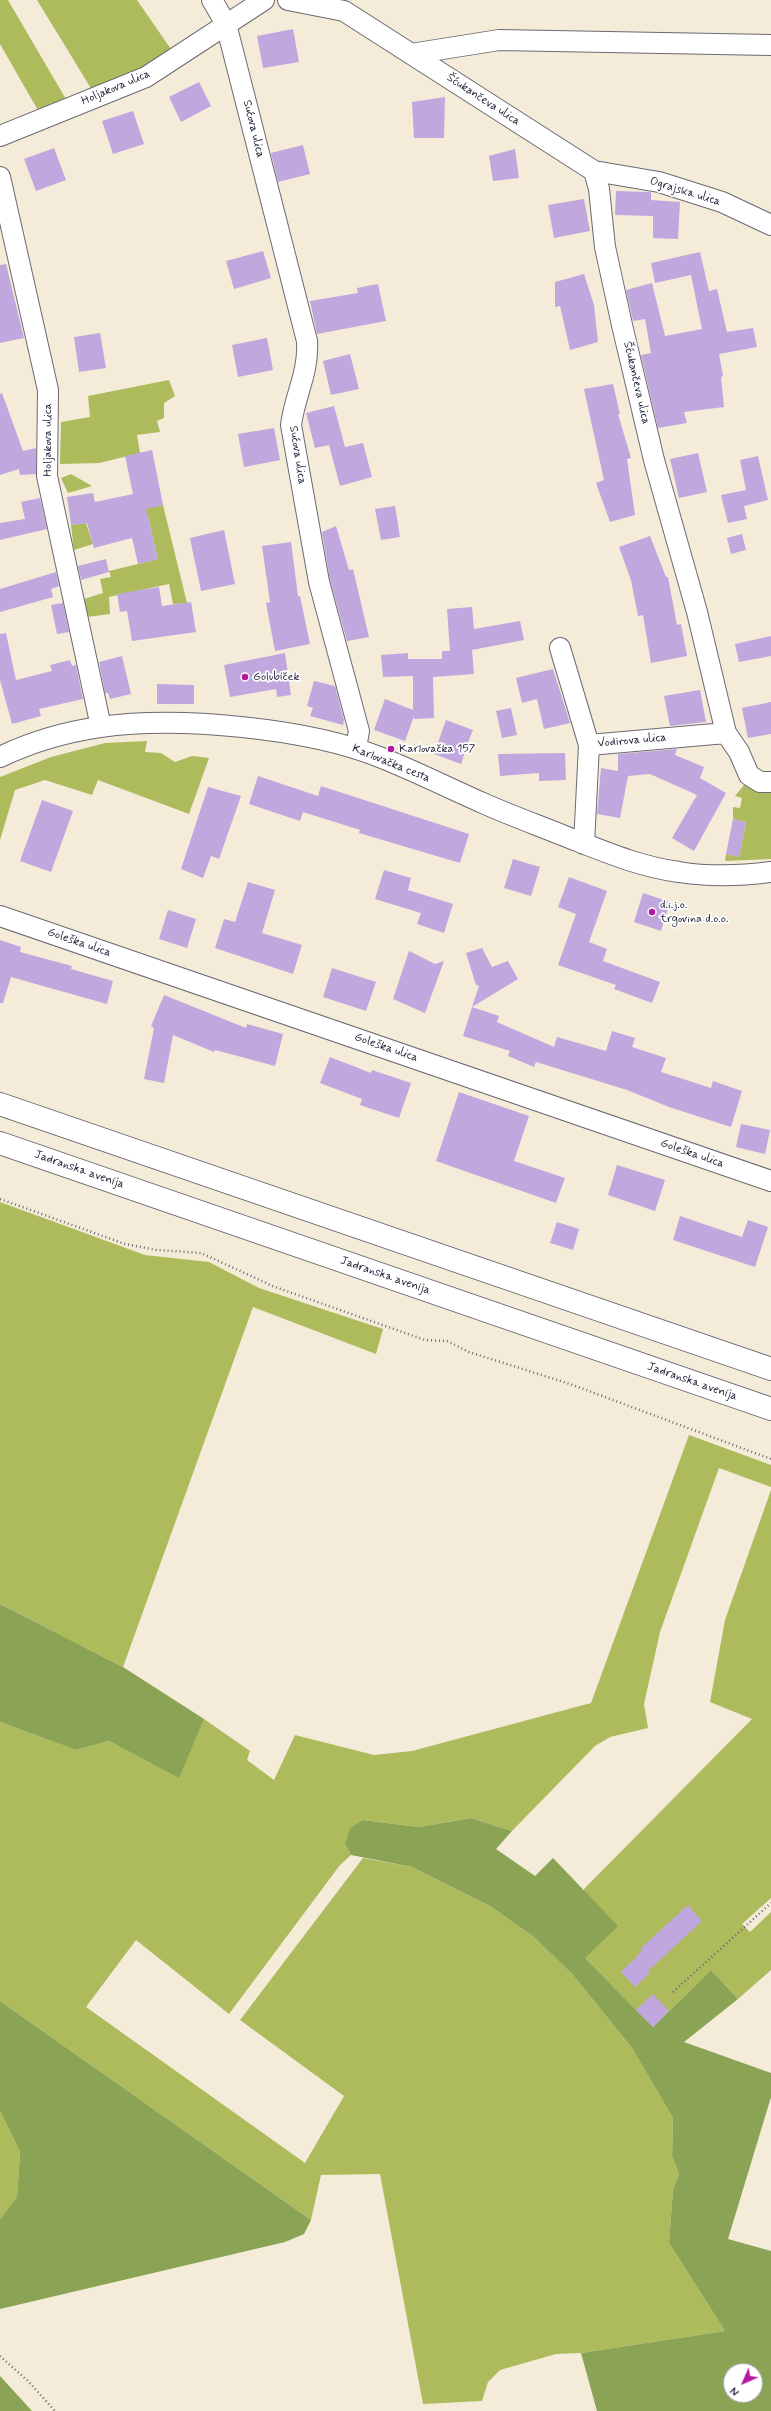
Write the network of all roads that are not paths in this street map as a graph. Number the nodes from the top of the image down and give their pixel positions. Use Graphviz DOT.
graph roads {
  1 [pos="212,0"];
  2 [pos="264,0"];
  3 [pos="288,0"];
  4 [pos="341,6"];
  5 [pos="226,24"];
  6 [pos="771,45"];
  7 [pos="411,54"];
  8 [pos="0,136"];
  9 [pos="594,171"];
  10 [pos="0,177"];
  11 [pos="771,225"];
  12 [pos="560,648"];
  13 [pos="101,727"];
  14 [pos="726,733"];
  15 [pos="589,745"];
  16 [pos="356,748"];
  17 [pos="0,757"];
  18 [pos="771,782"];
  19 [pos="584,844"];
  20 [pos="771,872"];
  21 [pos="0,916"];
  22 [pos="0,1104"];
  23 [pos="0,1143"];
  24 [pos="771,1181"];
  25 [pos="771,1369"];
  26 [pos="771,1409"];
  1 -- 5 [label="street, Sućova ulica"];
  2 -- 5 [label="street, Holjakova ulica"];
  3 -- 4 [label="street"];
  4 -- 7 [label="street, Šćukančeva ulica"];
  5 -- 8 [label="street, Holjakova ulica"];
  5 -- 16 [label="street, Sućova ulica"];
  6 -- 7 [label="street"];
  7 -- 9 [label="street, Šćukančeva ulica"];
  9 -- 11 [label="street, Ograjska ulica"];
  9 -- 14 [label="street, Šćukančeva ulica"];
  10 -- 13 [label="street, Holjakova ulica"];
  12 -- 15 [label="street"];
  13 -- 16 [label="street, Karlovačka cesta"];
  13 -- 17 [label="street, Karlovačka cesta"];
  14 -- 15 [label="street, Vodirova ulica"];
  14 -- 18 [label="street, Šćukančeva ulica"];
  15 -- 19 [label="street, Vodirova ulica"];
  16 -- 19 [label="street, Karlovačka cesta"];
  19 -- 20 [label="street, Karlovačka cesta"];
  21 -- 24 [label="street, Goleška ulica"];
  22 -- 25 [label="main road"];
  23 -- 26 [label="main road, Jadranska avenija"];
}
